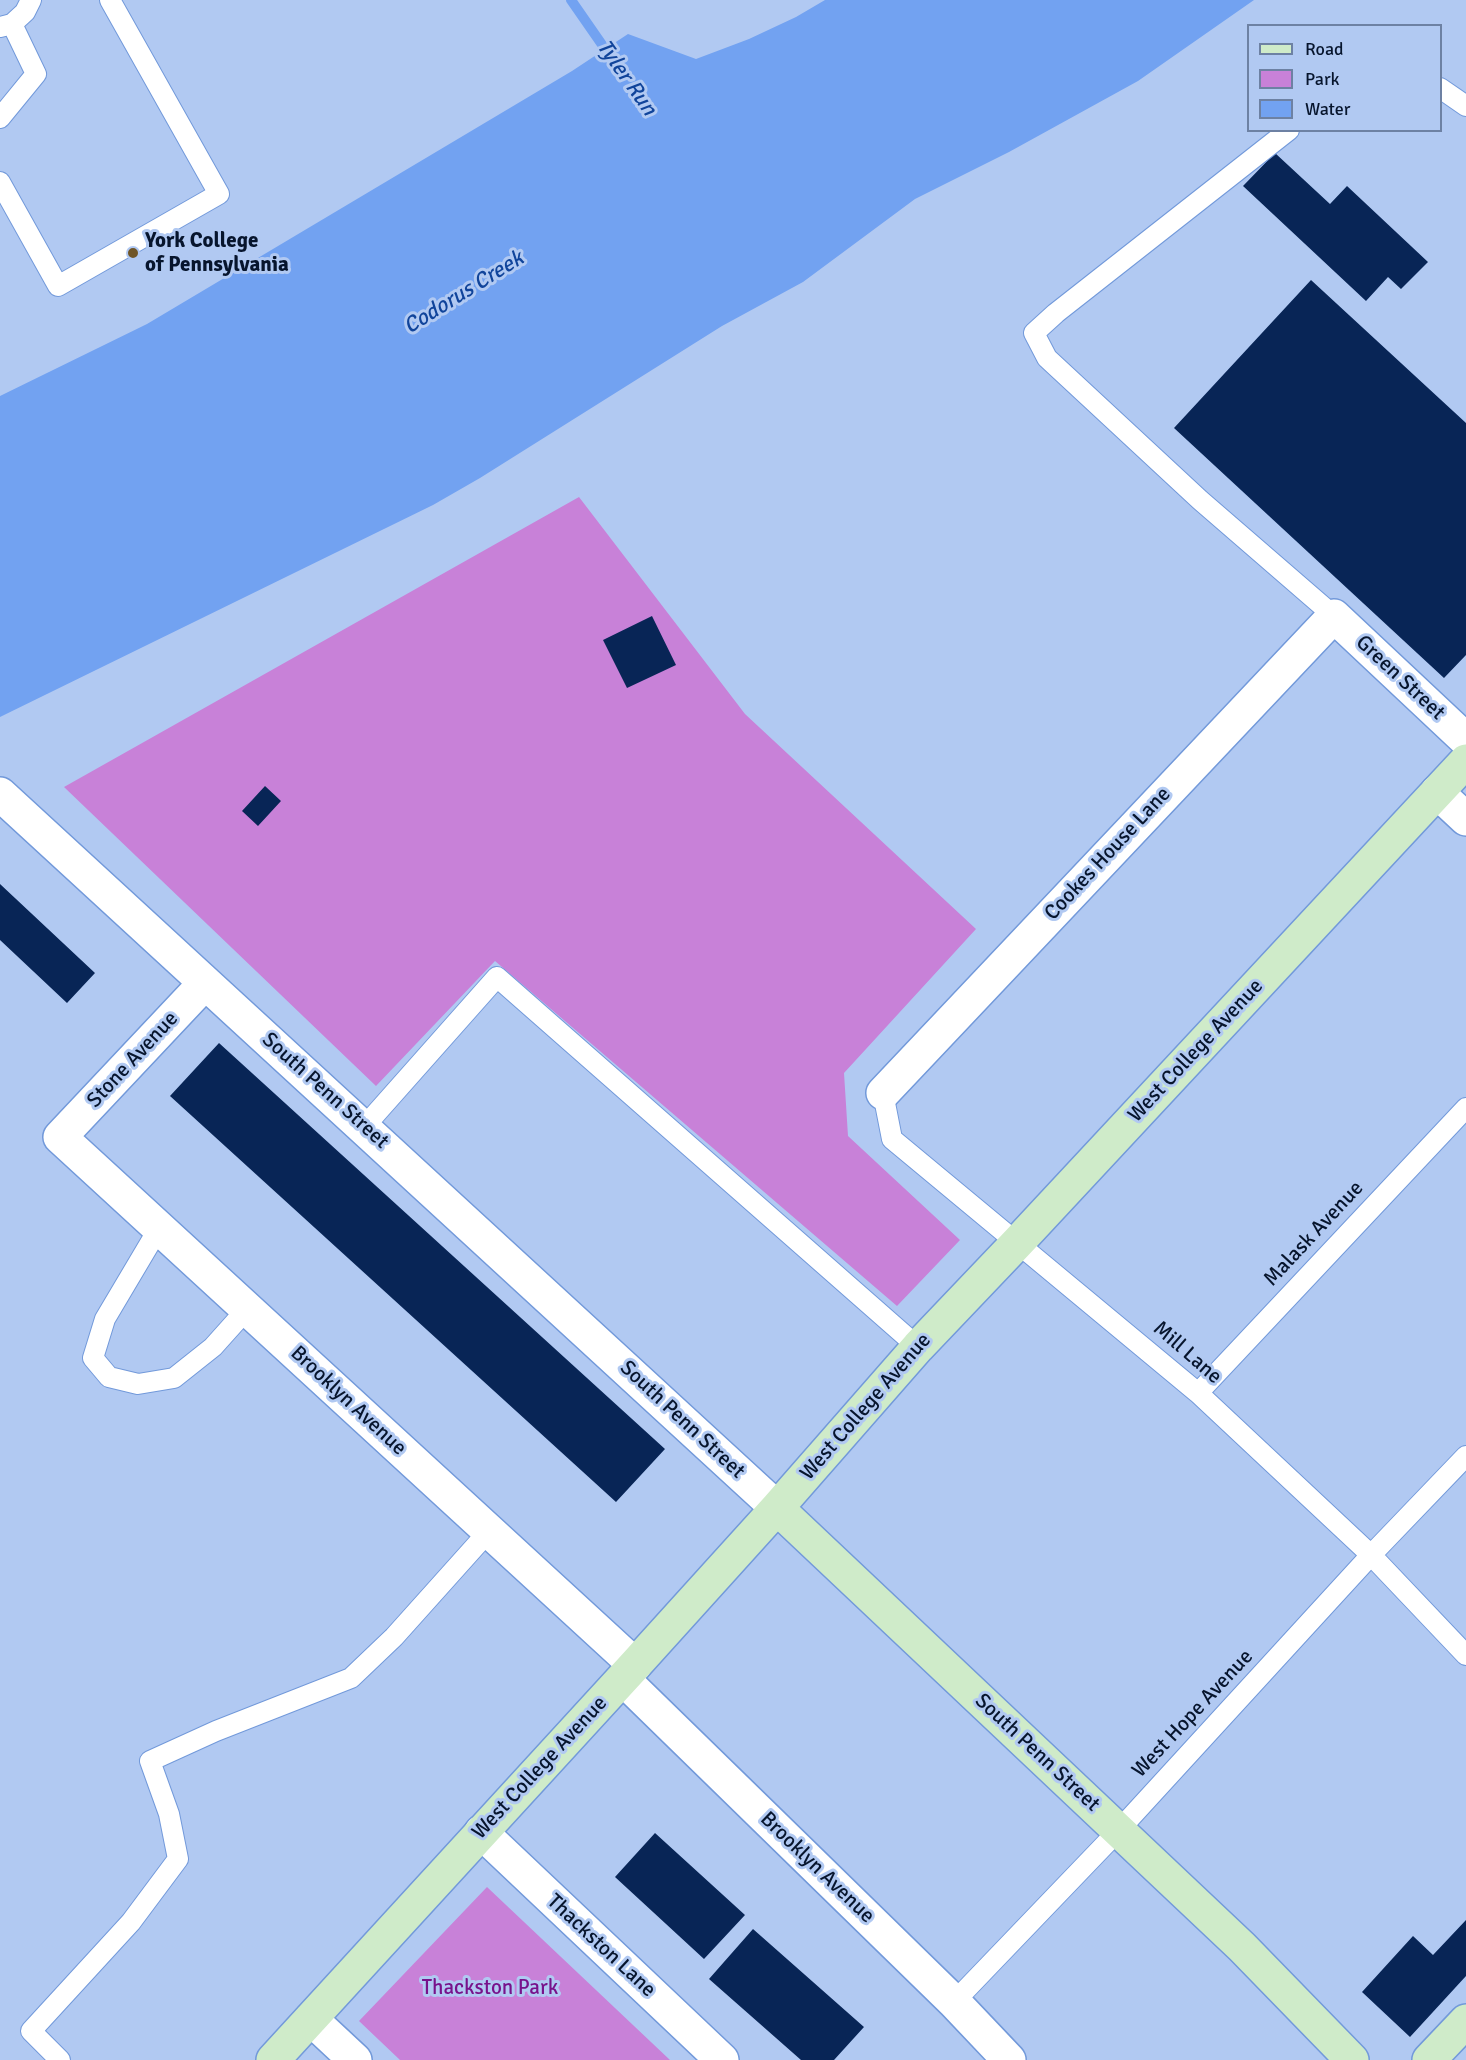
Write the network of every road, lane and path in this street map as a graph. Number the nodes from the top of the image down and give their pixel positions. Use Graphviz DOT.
graph roads {
  1 [pos="31,0"];
  2 [pos="110,0"];
  3 [pos="6,26"];
  4 [pos="1442,89"];
  5 [pos="1466,106"];
  6 [pos="0,118"];
  7 [pos="1286,132"];
  8 [pos="0,182"];
  9 [pos="1334,615"];
  10 [pos="1466,740"];
  11 [pos="1466,761"];
  12 [pos="1437,792"];
  13 [pos="0,794"];
  14 [pos="1466,819"];
  15 [pos="205,982"];
  16 [pos="883,1093"];
  17 [pos="1466,1108"];
  18 [pos="364,1127"];
  19 [pos="60,1137"];
  20 [pos="159,1228"];
  21 [pos="1018,1242"];
  22 [pos="247,1309"];
  23 [pos="918,1347"];
  24 [pos="1198,1393"];
  25 [pos="1466,1456"];
  26 [pos="777,1508"];
  27 [pos="489,1531"];
  28 [pos="1371,1555"];
  29 [pos="1466,1655"];
  30 [pos="629,1672"];
  31 [pos="1119,1830"];
  32 [pos="481,1832"];
  33 [pos="954,2002"];
  34 [pos="310,2019"];
  35 [pos="1464,2026"];
  36 [pos="60,2060"];
  37 [pos="273,2060"];
  38 [pos="355,2060"];
  39 [pos="722,2060"];
  40 [pos="1009,2060"];
  41 [pos="1352,2060"];
  42 [pos="1430,2060"];
  1 -- 3 [label="lane"];
  2 -- 8 [label="lane"];
  3 -- 6 [label="lane"];
  4 -- 5 [label="lane"];
  7 -- 9 [label="lane"];
  9 -- 10 [label="street, Green Street"];
  9 -- 16 [label="street, Cookes House Lane"];
  11 -- 12 [label="street, West College Avenue"];
  12 -- 14 [label="street"];
  12 -- 21 [label="street, West College Avenue"];
  13 -- 15 [label="street, South Penn Street"];
  15 -- 18 [label="street, South Penn Street"];
  15 -- 19 [label="street, Stone Avenue"];
  16 -- 21 [label="lane, Mill Lane"];
  17 -- 24 [label="lane, Malask Avenue"];
  18 -- 23 [label="lane"];
  18 -- 26 [label="street, South Penn Street"];
  19 -- 20 [label="street, Brooklyn Avenue"];
  20 -- 22 [label="street, Brooklyn Avenue"];
  20 -- 22 [label="lane"];
  21 -- 23 [label="street, West College Avenue"];
  21 -- 24 [label="lane, Mill Lane"];
  22 -- 27 [label="street, Brooklyn Avenue"];
  23 -- 26 [label="street, West College Avenue"];
  24 -- 28 [label="lane, Mill Lane"];
  25 -- 28 [label="lane, West Hope Avenue"];
  26 -- 30 [label="street, West College Avenue"];
  26 -- 31 [label="street, South Penn Street"];
  27 -- 30 [label="street, Brooklyn Avenue"];
  27 -- 36 [label="lane"];
  28 -- 29 [label="lane, Mill Lane"];
  28 -- 31 [label="lane, West Hope Avenue"];
  30 -- 32 [label="street, West College Avenue"];
  30 -- 33 [label="street, Brooklyn Avenue"];
  31 -- 33 [label="lane, West Hope Avenue"];
  31 -- 41 [label="street, South Penn Street"];
  32 -- 34 [label="street, West College Avenue"];
  32 -- 39 [label="street, Thackston Lane"];
  33 -- 40 [label="street, Brooklyn Avenue"];
  34 -- 37 [label="street, West College Avenue"];
  34 -- 38 [label="street"];
  35 -- 42 [label="street"];
}
